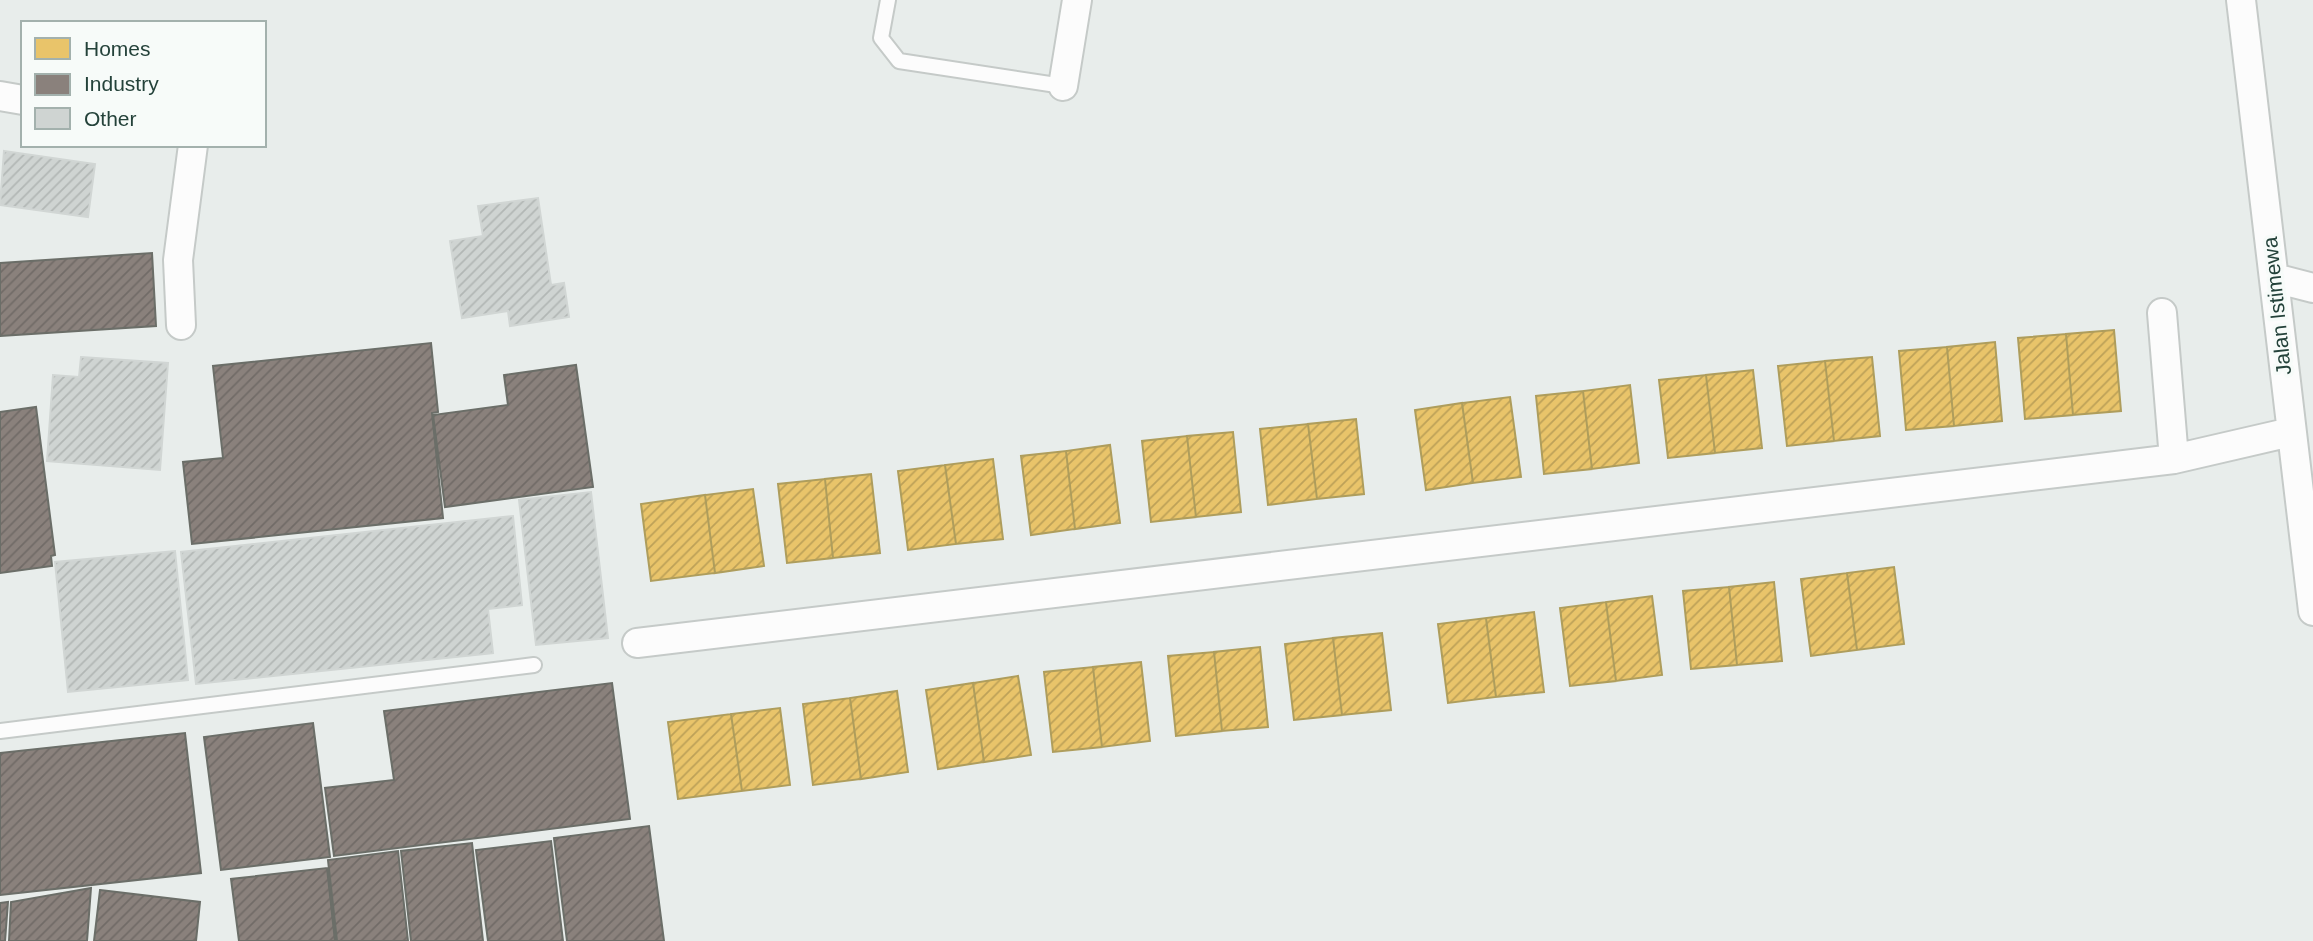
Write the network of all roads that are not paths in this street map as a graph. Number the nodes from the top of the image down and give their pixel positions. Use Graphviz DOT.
graph roads {
  1 [pos="888,0"];
  2 [pos="1077,0"];
  3 [pos="2241,0"];
  4 [pos="1063,86"];
  5 [pos="0,96"];
  6 [pos="21,100"];
  7 [pos="193,147"];
  8 [pos="2274,278"];
  9 [pos="2313,288"];
  10 [pos="2162,313"];
  11 [pos="181,325"];
  12 [pos="2298,415"];
  13 [pos="2174,459"];
  14 [pos="2313,611"];
  15 [pos="637,643"];
  16 [pos="534,665"];
  17 [pos="0,731"];
  1 -- 4 [label="lane"];
  2 -- 4 [label="street"];
  3 -- 8 [label="street, Jalan Istimewa"];
  5 -- 6 [label="street"];
  7 -- 11 [label="street"];
  8 -- 9 [label="street"];
  8 -- 12 [label="street, Jalan Istimewa"];
  10 -- 13 [label="street"];
  12 -- 13 [label="street"];
  12 -- 14 [label="street, Jalan Istimewa"];
  13 -- 15 [label="street"];
  16 -- 17 [label="lane"];
}
